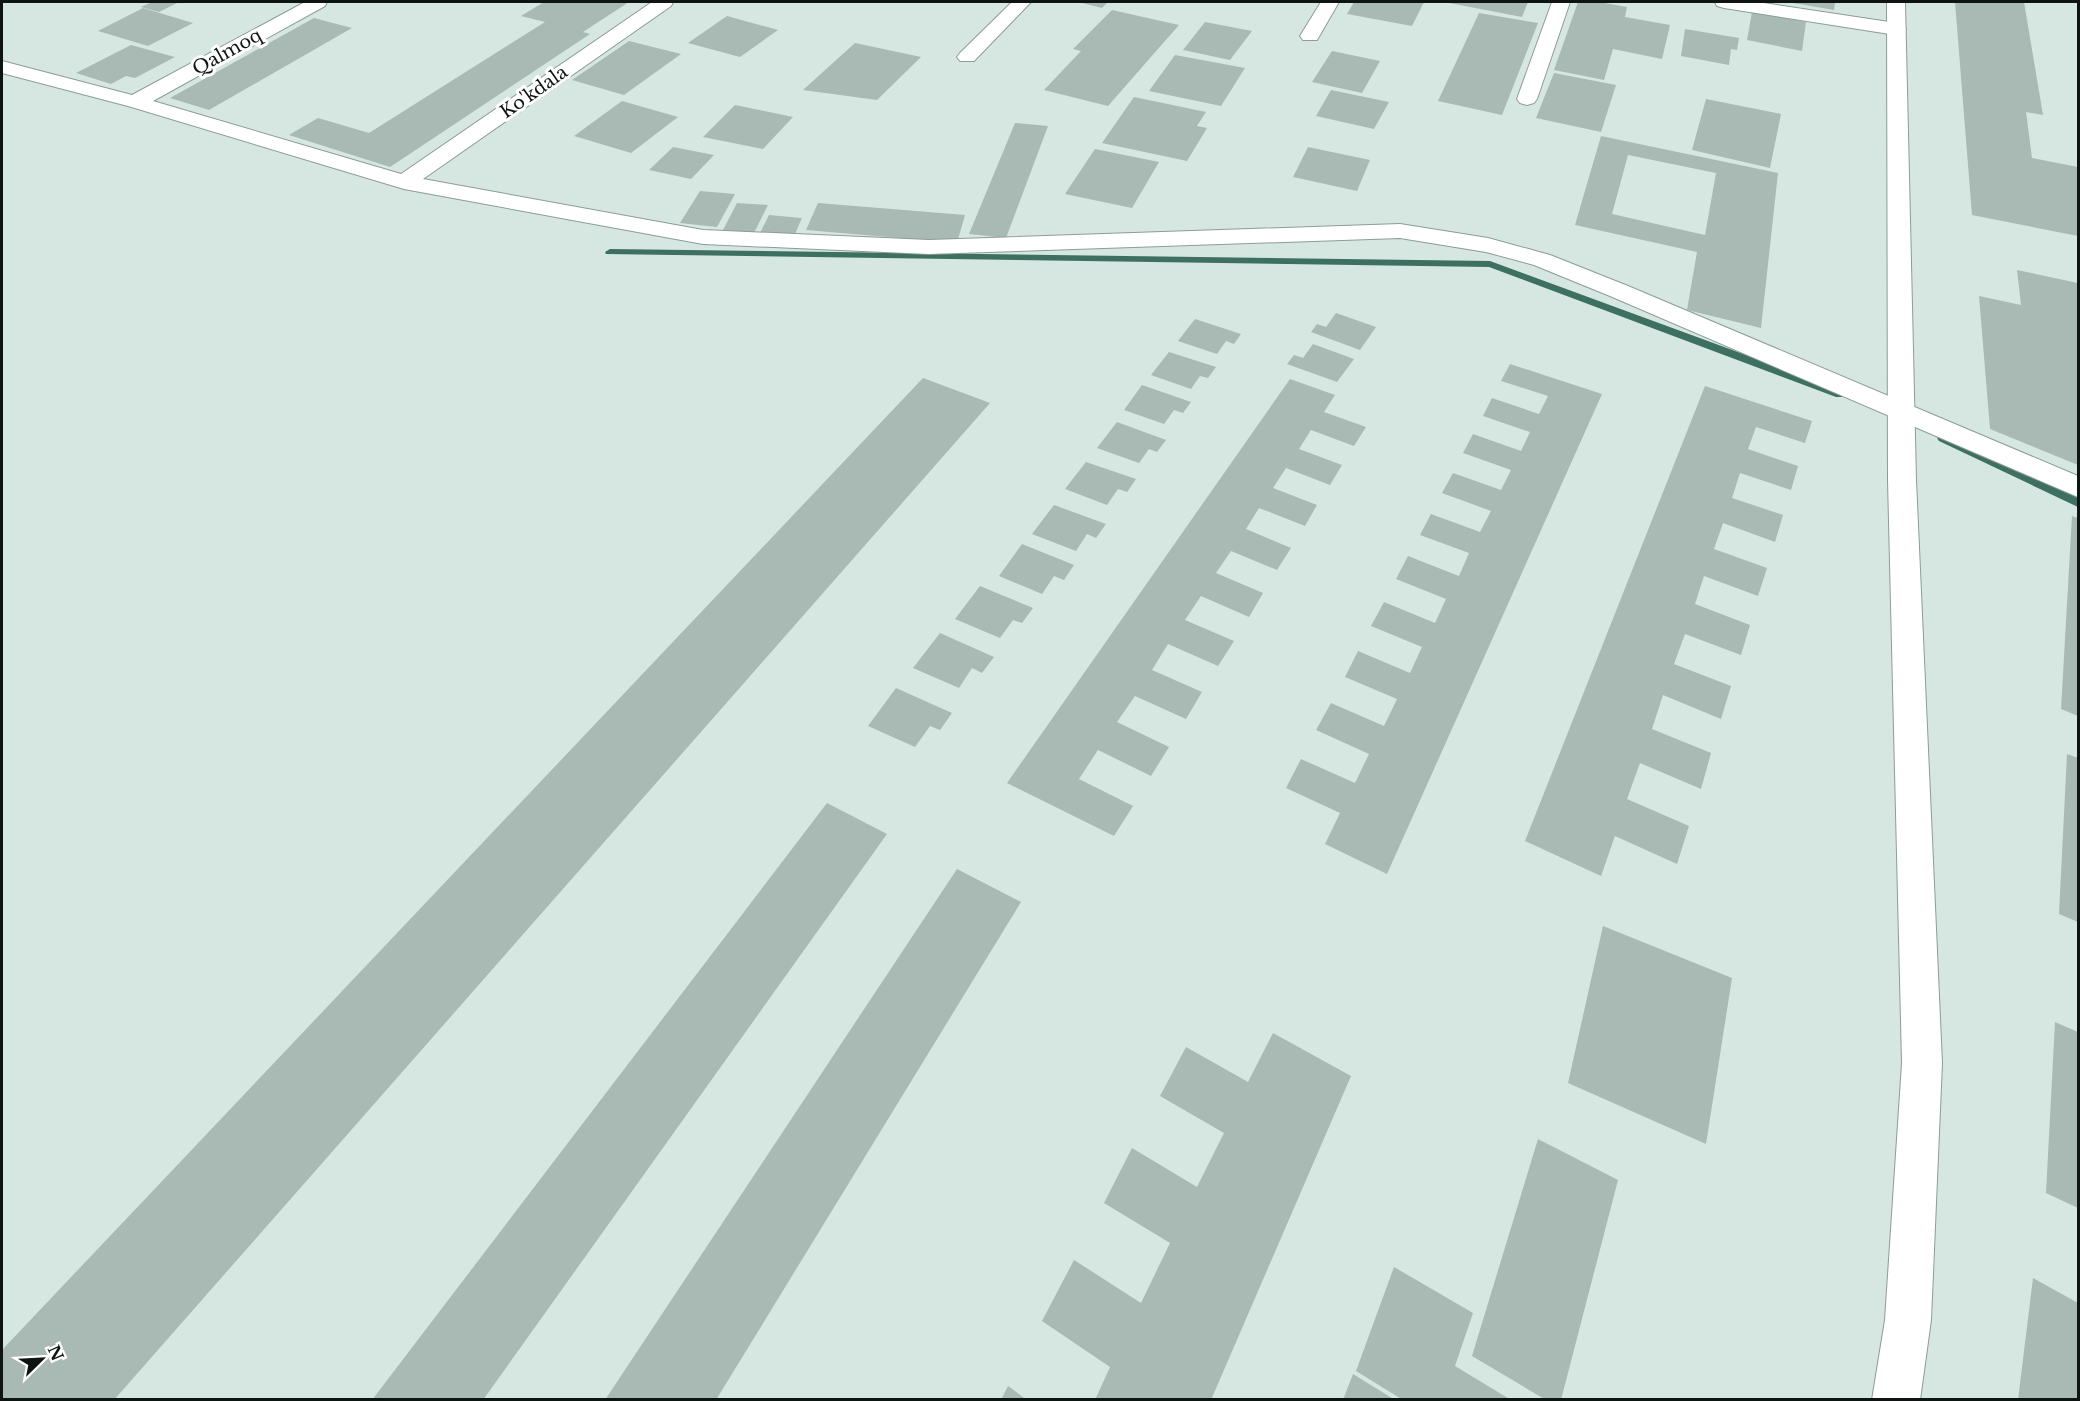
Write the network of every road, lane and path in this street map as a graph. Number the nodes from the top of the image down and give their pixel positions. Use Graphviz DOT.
graph roads {
  1 [pos="318,2"];
  2 [pos="664,2"];
  3 [pos="1022,2"];
  4 [pos="1330,2"];
  5 [pos="1561,2"];
  6 [pos="1724,2"];
  7 [pos="1896,15"];
  8 [pos="1311,36"];
  9 [pos="967,57"];
  10 [pos="2,67"];
  11 [pos="1527,99"];
  12 [pos="135,102"];
  13 [pos="404,182"];
  14 [pos="1902,412"];
  15 [pos="2079,488"];
  16 [pos="1896,1400"];
  1 -- 12 [label="street, Qalmoq"];
  2 -- 13 [label="street, Ko'kdala"];
  3 -- 9 [label="street"];
  4 -- 8 [label="street"];
  5 -- 11 [label="street"];
  6 -- 7 [label="street"];
  7 -- 14 [label="street"];
  10 -- 12 [label="street"];
  12 -- 13 [label="street"];
  13 -- 14 [label="street"];
  14 -- 15 [label="street"];
  14 -- 16 [label="street"];
}
